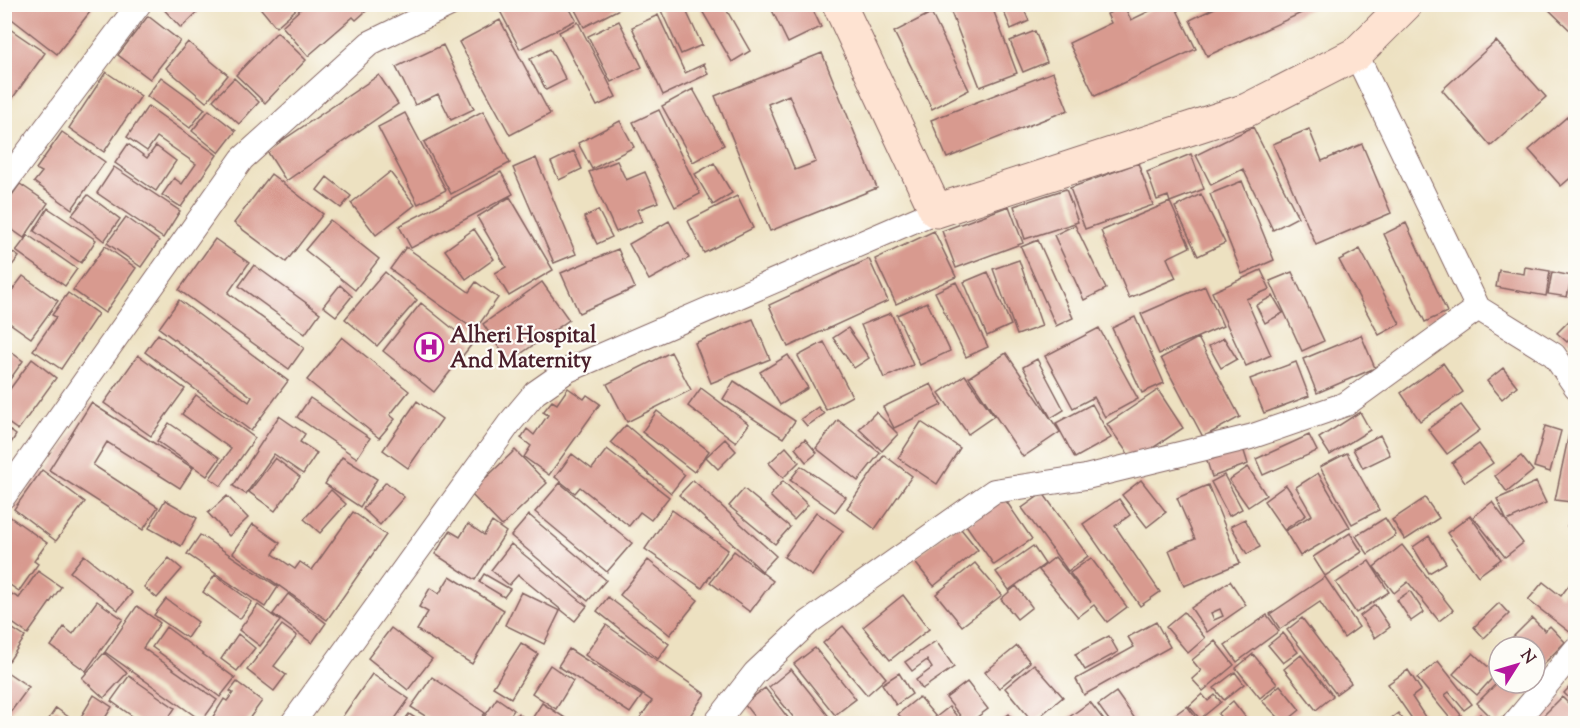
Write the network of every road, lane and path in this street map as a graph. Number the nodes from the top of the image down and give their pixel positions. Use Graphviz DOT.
graph roads {
  1 [pos="139,4"];
  2 [pos="450,4"];
  3 [pos="838,4"];
  4 [pos="1406,4"];
  5 [pos="1356,54"];
  6 [pos="4,184"];
  7 [pos="936,211"];
  8 [pos="1478,308"];
  9 [pos="1575,387"];
  10 [pos="4,496"];
  11 [pos="1575,649"];
  12 [pos="292,723"];
  13 [pos="715,723"];
  14 [pos="1514,723"];
  1 -- 6 [label="street"];
  2 -- 10 [label="street"];
  3 -- 7 [label="street"];
  4 -- 5 [label="street"];
  5 -- 7 [label="street"];
  5 -- 8 [label="street"];
  7 -- 12 [label="street"];
  8 -- 9 [label="street"];
  8 -- 13 [label="street"];
  11 -- 14 [label="street"];
}
